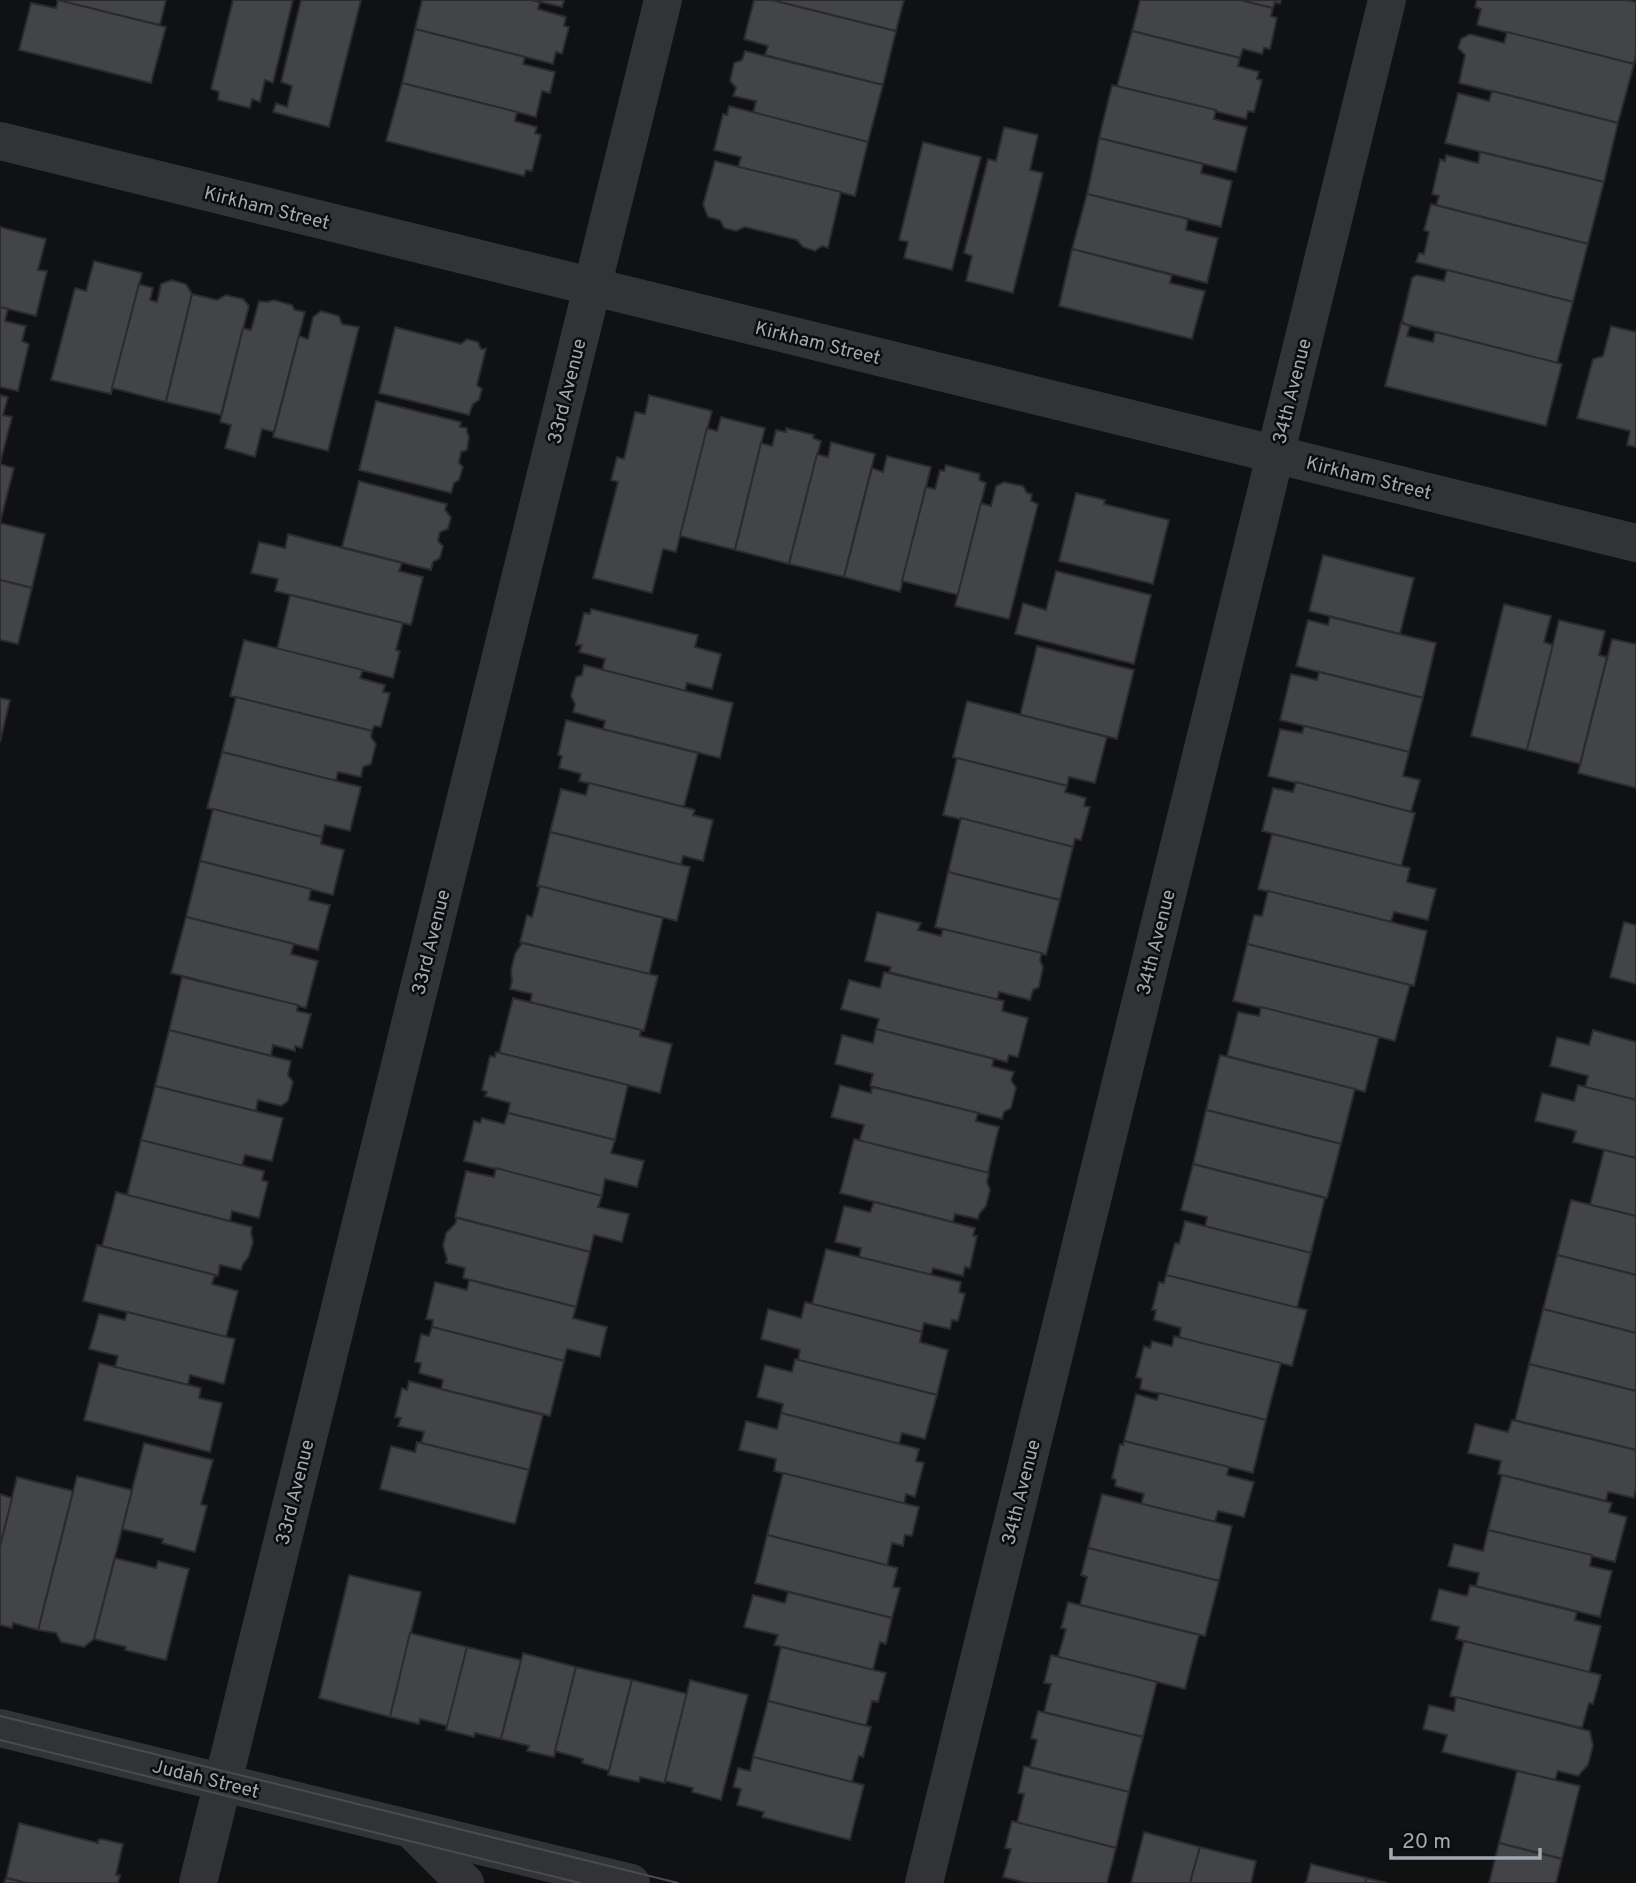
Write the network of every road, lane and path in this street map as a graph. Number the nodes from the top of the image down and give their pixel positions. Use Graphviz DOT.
graph roads {
  1 [pos="663,0"];
  2 [pos="1387,0"];
  3 [pos="0,141"];
  4 [pos="592,286"];
  5 [pos="1275,454"];
  6 [pos="1636,543"];
  7 [pos="0,1728"];
  8 [pos="222,1783"];
  9 [pos="411,1829"];
  10 [pos="198,1883"];
  11 [pos="465,1883"];
  12 [pos="631,1883"];
  13 [pos="923,1883"];
  1 -- 4 [label="street, 33rd Avenue"];
  2 -- 5 [label="street, 34th Avenue"];
  3 -- 4 [label="street, Kirkham Street"];
  4 -- 5 [label="street, Kirkham Street"];
  4 -- 8 [label="street, 33rd Avenue"];
  5 -- 6 [label="street, Kirkham Street"];
  5 -- 13 [label="street, 34th Avenue"];
  7 -- 8 [label="street, Judah Street"];
  8 -- 9 [label="street, Judah Street"];
  8 -- 10 [label="street, 33rd Avenue"];
  9 -- 11 [label="street"];
  9 -- 12 [label="street, Judah Street"];
}
